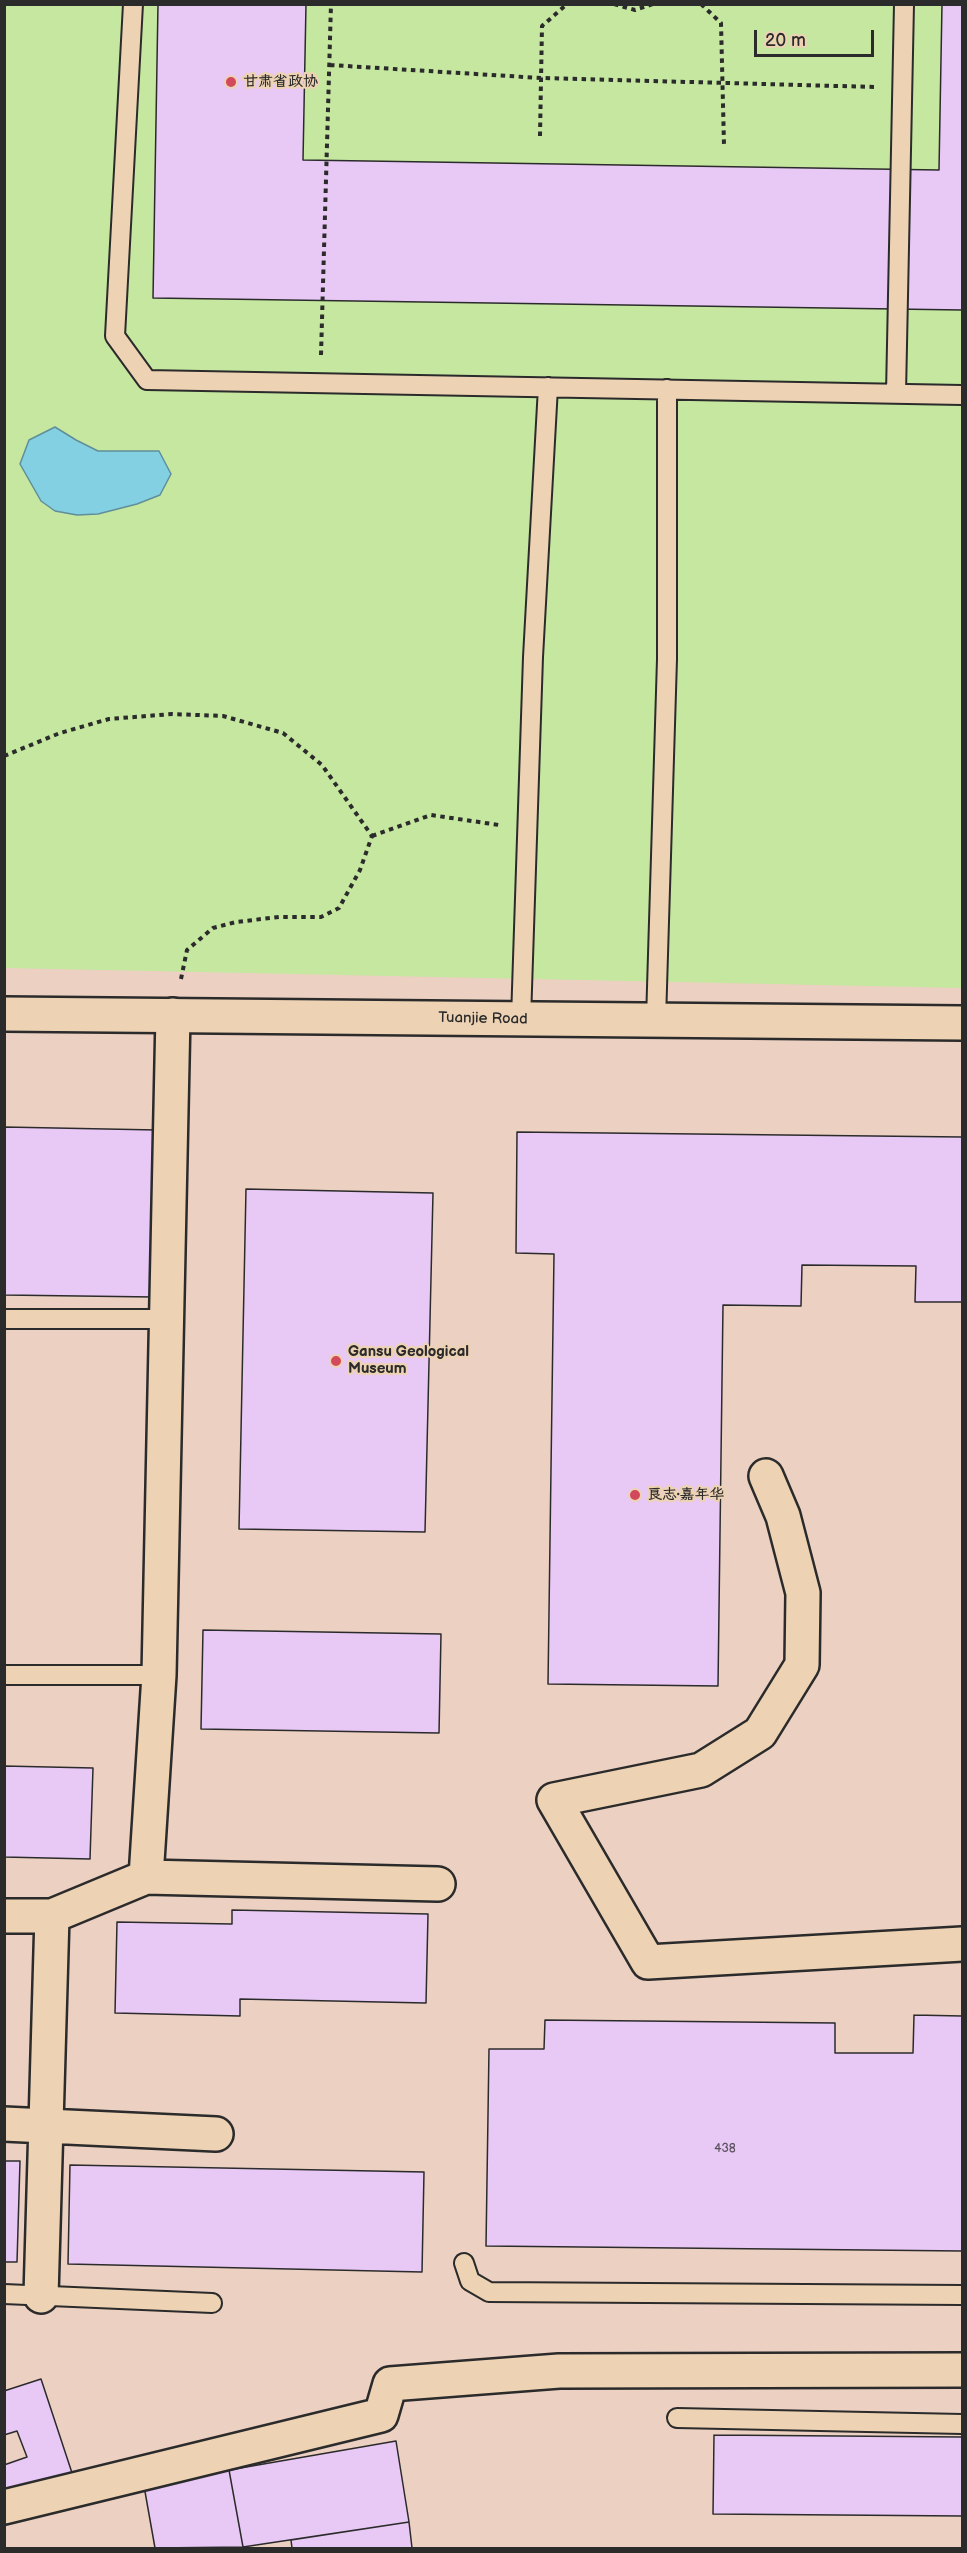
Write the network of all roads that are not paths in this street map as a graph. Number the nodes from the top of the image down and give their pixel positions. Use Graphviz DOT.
graph roads {
  1 [pos="133,4"];
  2 [pos="904,4"];
  3 [pos="548,387"];
  4 [pos="667,389"];
  5 [pos="896,393"];
  6 [pos="963,395"];
  7 [pos="4,1014"];
  8 [pos="173,1015"];
  9 [pos="521,1019"];
  10 [pos="656,1020"];
  11 [pos="963,1023"];
  12 [pos="4,1319"];
  13 [pos="166,1319"];
  14 [pos="766,1476"];
  15 [pos="4,1674"];
  16 [pos="159,1675"];
  17 [pos="146,1877"];
  18 [pos="438,1884"];
  19 [pos="4,1916"];
  20 [pos="52,1916"];
  21 [pos="963,1944"];
  22 [pos="4,2124"];
  23 [pos="46,2126"];
  24 [pos="216,2134"];
  25 [pos="464,2263"];
  26 [pos="4,2294"];
  27 [pos="963,2295"];
  28 [pos="41,2296"];
  29 [pos="212,2303"];
  30 [pos="963,2370"];
  31 [pos="677,2418"];
  32 [pos="963,2424"];
  33 [pos="4,2507"];
  1 -- 3 [label="lane"];
  2 -- 5 [label="lane"];
  3 -- 4 [label="lane"];
  3 -- 9 [label="lane"];
  4 -- 5 [label="lane"];
  4 -- 10 [label="lane"];
  5 -- 6 [label="lane"];
  7 -- 8 [label="street, Tuanjie Road"];
  8 -- 9 [label="street, Tuanjie Road"];
  8 -- 13 [label="street"];
  9 -- 10 [label="street, Tuanjie Road"];
  10 -- 11 [label="street, Tuanjie Road"];
  12 -- 13 [label="lane"];
  13 -- 16 [label="street"];
  14 -- 21 [label="street"];
  15 -- 16 [label="lane"];
  16 -- 17 [label="street"];
  17 -- 18 [label="street"];
  17 -- 20 [label="street"];
  19 -- 20 [label="street"];
  20 -- 23 [label="street"];
  22 -- 23 [label="street"];
  23 -- 24 [label="street"];
  23 -- 28 [label="street"];
  25 -- 27 [label="lane"];
  26 -- 28 [label="lane"];
  28 -- 29 [label="lane"];
  30 -- 33 [label="street"];
  31 -- 32 [label="lane"];
}
